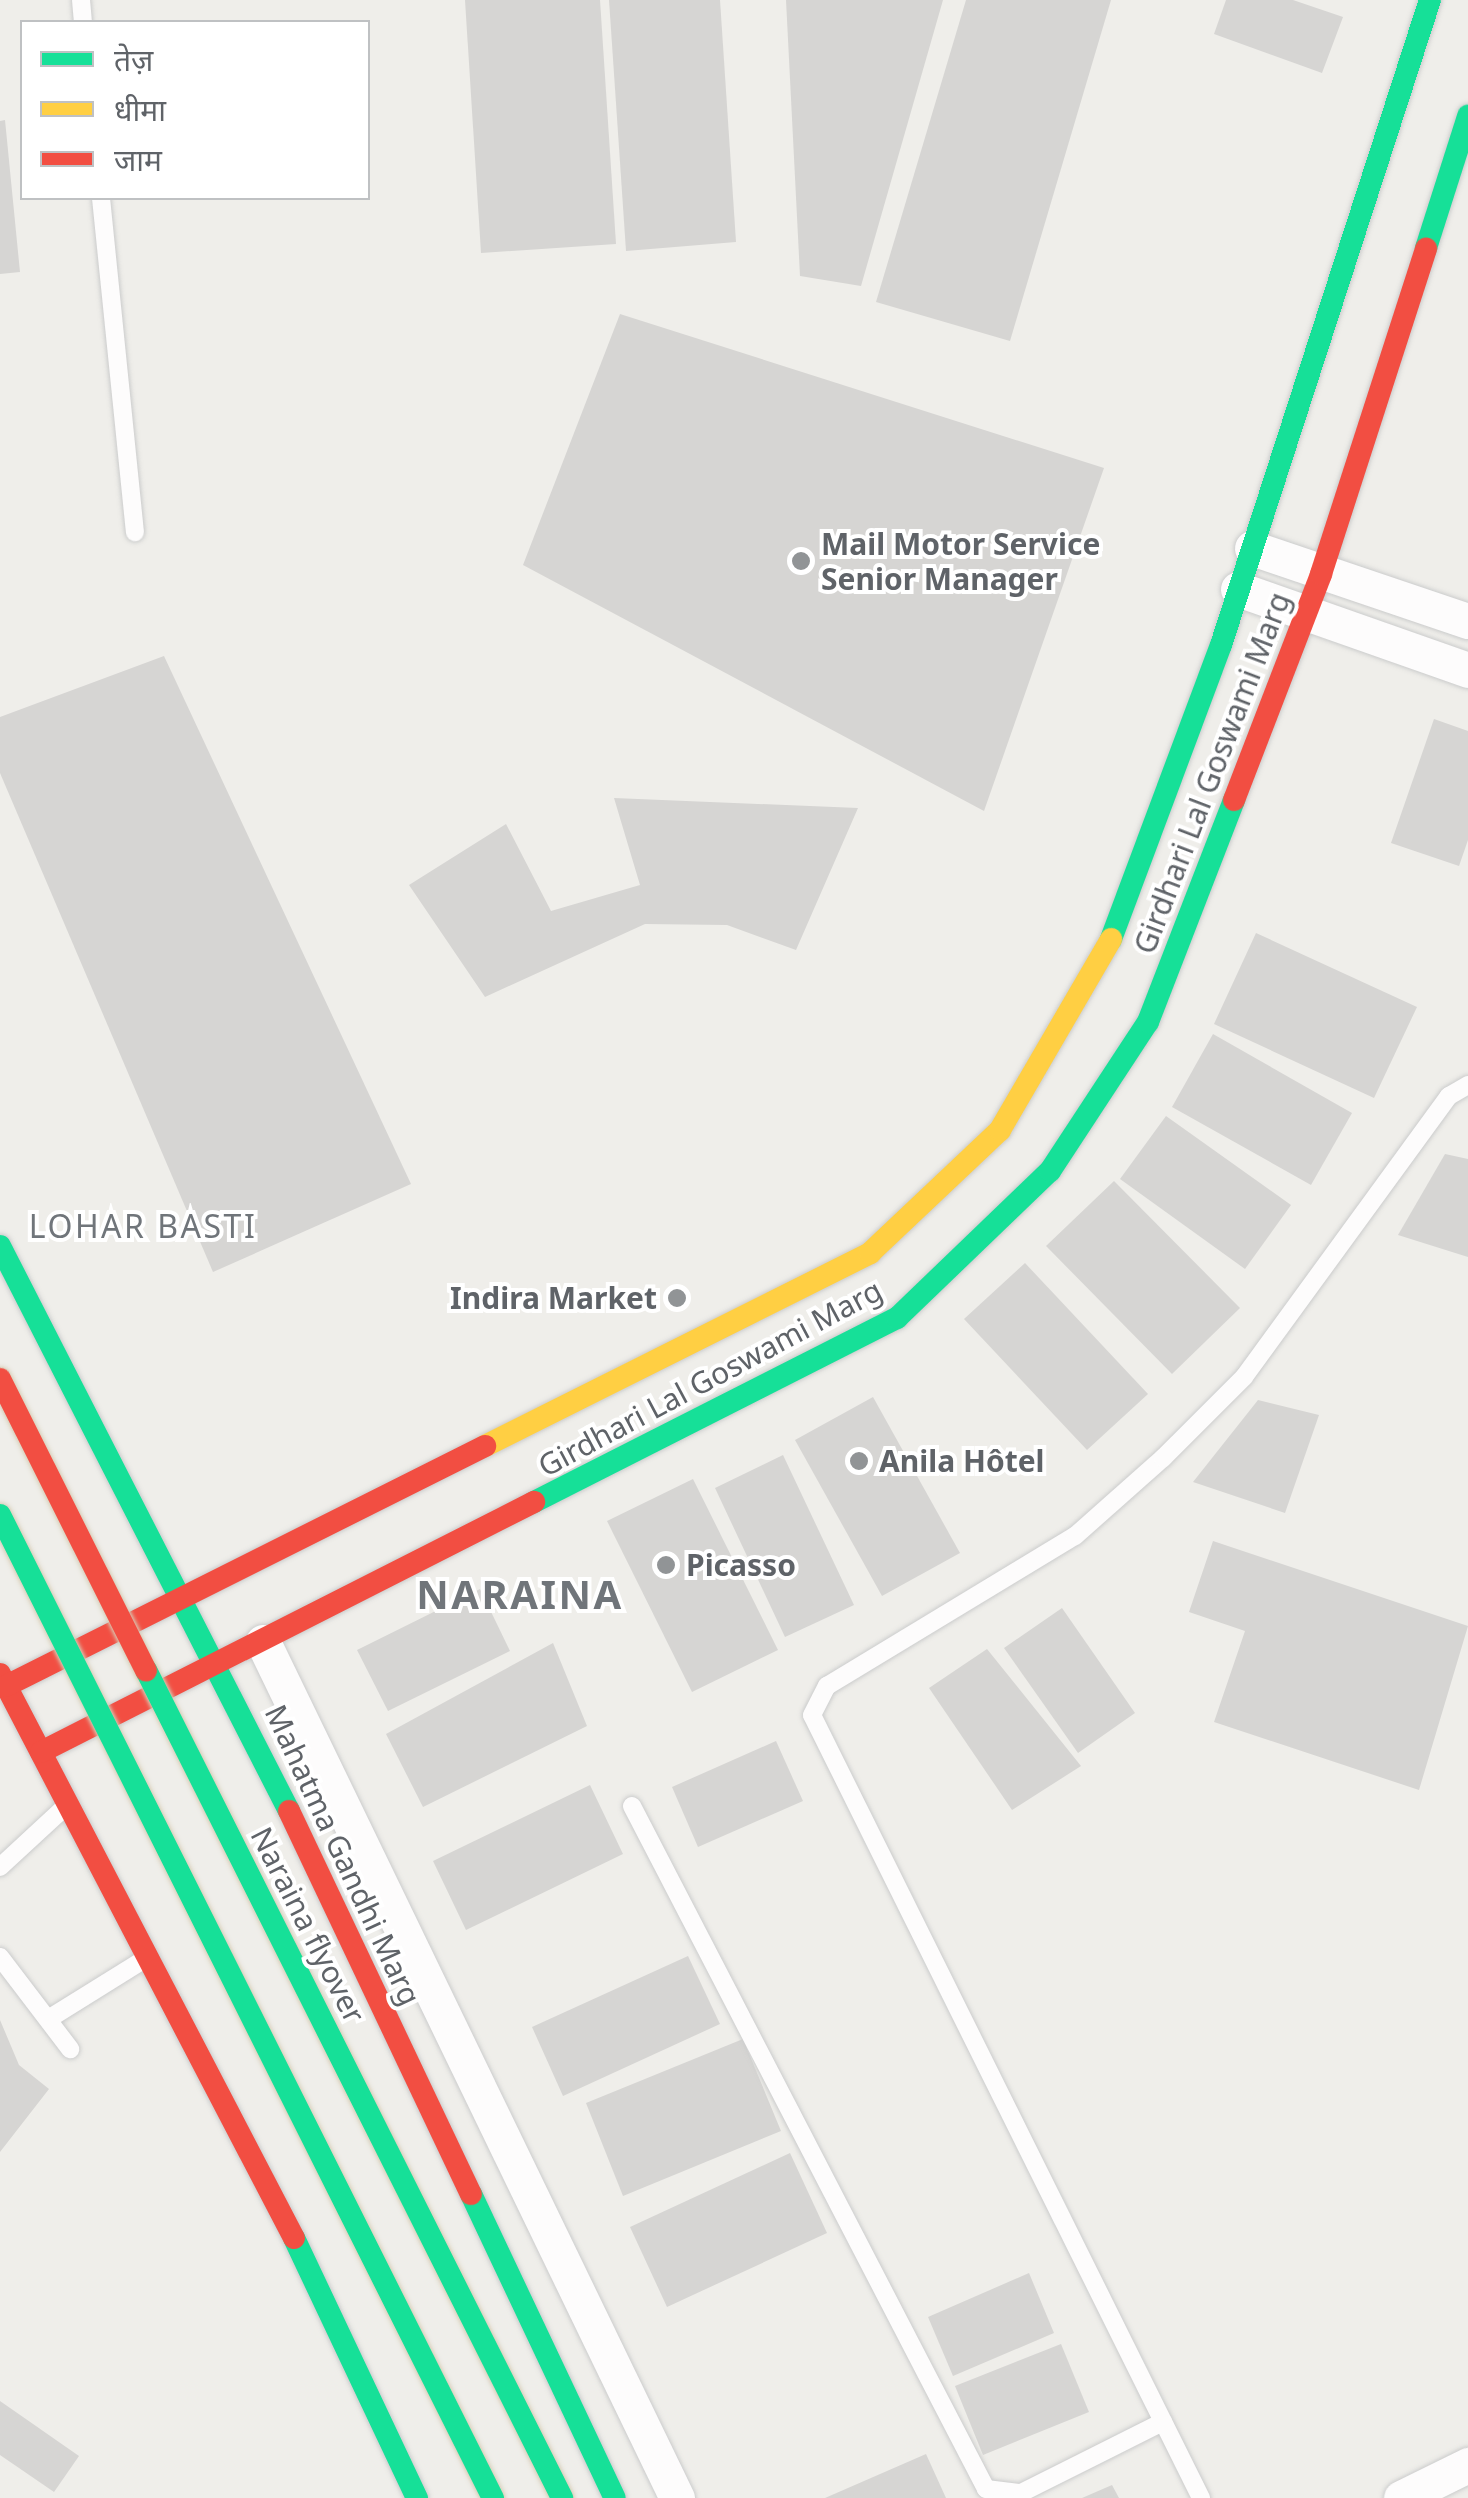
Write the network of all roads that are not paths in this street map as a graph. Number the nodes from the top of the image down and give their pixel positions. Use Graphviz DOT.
graph roads {
  1 [pos="1423,2"];
  2 [pos="1468,116"];
  3 [pos="101,200"];
  4 [pos="135,532"];
  5 [pos="1252,548"];
  6 [pos="1322,574"];
  7 [pos="1238,589"];
  8 [pos="1304,618"];
  9 [pos="1468,620"];
  10 [pos="1468,670"];
  11 [pos="1468,1085"];
  12 [pos="0,1246"];
  13 [pos="0,1379"];
  14 [pos="0,1515"];
  15 [pos="183,1594"];
  16 [pos="263,1642"];
  17 [pos="220,1664"];
  18 [pos="2,1683"];
  19 [pos="42,1752"];
  20 [pos="68,1804"];
  21 [pos="632,1806"];
  22 [pos="315,1865"];
  23 [pos="0,1867"];
  24 [pos="148,1956"];
  25 [pos="0,1958"];
  26 [pos="50,2018"];
  27 [pos="70,2050"];
  28 [pos="1163,2422"];
  29 [pos="1468,2465"];
  30 [pos="408,2493"];
  31 [pos="1412,2496"];
  32 [pos="494,2498"];
  33 [pos="562,2498"];
  34 [pos="616,2498"];
  35 [pos="677,2498"];
  36 [pos="1201,2498"];
  1 -- 5 [label="main road, Girdhari Lal Goswami Marg"];
  2 -- 6 [label="main road, Girdhari Lal Goswami Marg"];
  3 -- 4 [label="lane"];
  5 -- 6 [label="street"];
  5 -- 7 [label="main road, Girdhari Lal Goswami Marg"];
  6 -- 8 [label="main road, Girdhari Lal Goswami Marg"];
  6 -- 9 [label="street"];
  7 -- 8 [label="street"];
  7 -- 15 [label="main road, Girdhari Lal Goswami Marg"];
  8 -- 10 [label="street"];
  8 -- 16 [label="main road, Girdhari Lal Goswami Marg"];
  11 -- 28 [label="lane"];
  12 -- 15 [label="main road, Mahatma Gandhi Marg"];
  13 -- 33 [label="main road, Naraina flyover, bridge"];
  14 -- 32 [label="main road, bridge"];
  15 -- 17 [label="main road, Mahatma Gandhi Marg"];
  15 -- 18 [label="main road, Girdhari Lal Goswami Marg"];
  16 -- 17 [label="main road, Girdhari Lal Goswami Marg"];
  16 -- 35 [label="street"];
  17 -- 19 [label="main road, Girdhari Lal Goswami Marg"];
  17 -- 22 [label="main road, Mahatma Gandhi Marg"];
  18 -- 19 [label="main road"];
  19 -- 20 [label="main road"];
  20 -- 23 [label="lane"];
  20 -- 24 [label="main road"];
  21 -- 28 [label="lane"];
  22 -- 24 [label="main road"];
  22 -- 34 [label="main road, Mahatma Gandhi Marg"];
  24 -- 26 [label="lane"];
  24 -- 30 [label="main road"];
  25 -- 26 [label="lane"];
  26 -- 27 [label="lane"];
  28 -- 36 [label="lane"];
  29 -- 31 [label="street"];
}
